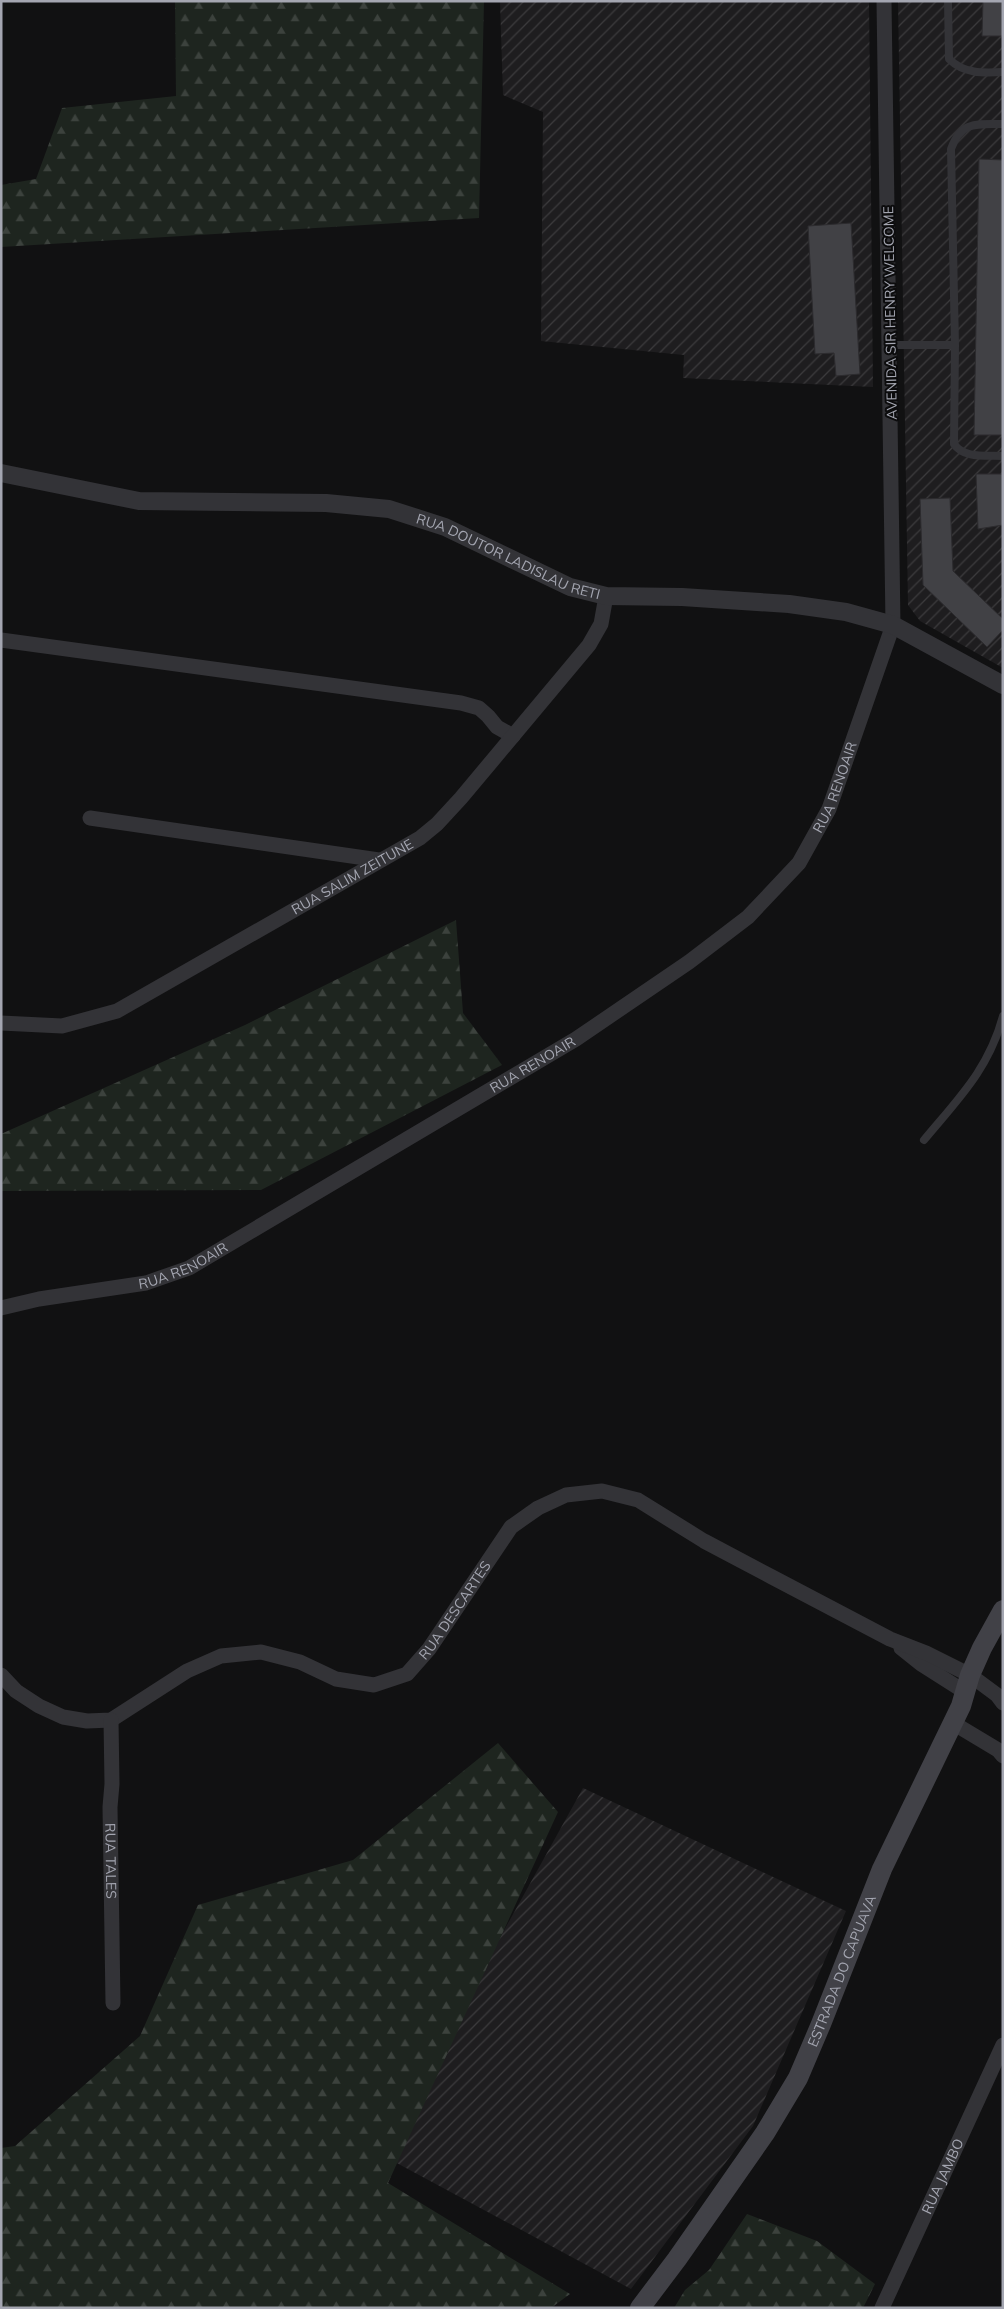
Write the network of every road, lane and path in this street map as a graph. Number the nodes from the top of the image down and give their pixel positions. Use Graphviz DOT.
graph roads {
  1 [pos="884,1"];
  2 [pos="948,1"];
  3 [pos="1003,72"];
  4 [pos="1003,124"];
  5 [pos="956,345"];
  6 [pos="890,346"];
  7 [pos="1003,456"];
  8 [pos="1,474"];
  9 [pos="606,596"];
  10 [pos="893,626"];
  11 [pos="1,640"];
  12 [pos="1003,685"];
  13 [pos="513,736"];
  14 [pos="90,818"];
  15 [pos="379,860"];
  16 [pos="1003,1016"];
  17 [pos="1,1023"];
  18 [pos="924,1140"];
  19 [pos="1,1308"];
  20 [pos="1003,1610"];
  21 [pos="1,1675"];
  22 [pos="968,1683"];
  23 [pos="1003,1703"];
  24 [pos="111,1720"];
  25 [pos="953,1723"];
  26 [pos="1003,1756"];
  27 [pos="113,2003"];
  28 [pos="1003,2045"];
  29 [pos="640,2308"];
  30 [pos="882,2308"];
  1 -- 6 [label="street, AVENIDA SIR HENRY WELCOME"];
  2 -- 3 [label="lane"];
  4 -- 5 [label="lane"];
  5 -- 6 [label="lane"];
  5 -- 7 [label="lane"];
  6 -- 10 [label="street, AVENIDA SIR HENRY WELCOME"];
  8 -- 9 [label="street, RUA DOUTOR LADISLAU RETI"];
  9 -- 10 [label="street, RUA DOUTOR LADISLAU RETI"];
  9 -- 13 [label="street, RUA SALIM ZEITUNE"];
  10 -- 12 [label="street, RUA DOUTOR LADISLAU RETI"];
  10 -- 19 [label="street, RUA RENOAIR"];
  11 -- 13 [label="street"];
  13 -- 15 [label="street, RUA SALIM ZEITUNE"];
  14 -- 15 [label="street"];
  15 -- 17 [label="street, RUA SALIM ZEITUNE"];
  16 -- 18 [label="lane"];
  20 -- 22 [label="main road, ESTRADA DO CAPUAVA"];
  21 -- 24 [label="street"];
  22 -- 23 [label="street, RUA DESCARTES"];
  22 -- 24 [label="street, RUA DESCARTES"];
  22 -- 25 [label="main road, ESTRADA DO CAPUAVA"];
  24 -- 27 [label="street, RUA TALES"];
  25 -- 26 [label="street"];
  25 -- 29 [label="main road, ESTRADA DO CAPUAVA"];
  28 -- 30 [label="street, RUA JAMBO"];
}
